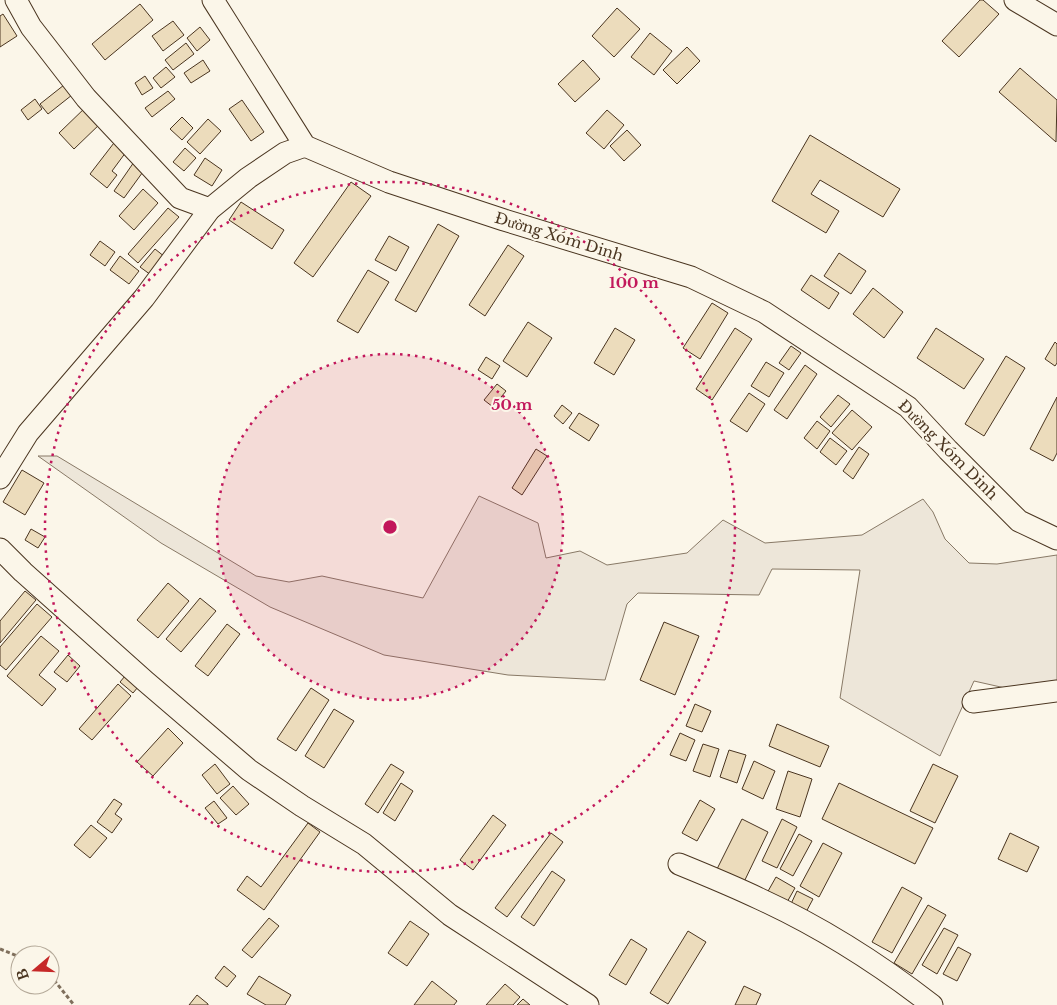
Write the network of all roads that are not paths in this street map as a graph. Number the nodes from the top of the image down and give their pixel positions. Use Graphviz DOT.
graph roads {
  1 [pos="16,0"];
  2 [pos="213,0"];
  3 [pos="1015,0"];
  4 [pos="1057,26"];
  5 [pos="305,146"];
  6 [pos="210,209"];
  7 [pos="0,478"];
  8 [pos="1057,539"];
  9 [pos="0,549"];
  10 [pos="1057,691"];
  11 [pos="973,702"];
  12 [pos="679,864"];
  13 [pos="588,1005"];
  14 [pos="932,1005"];
  1 -- 6 [label="street"];
  2 -- 5 [label="street"];
  3 -- 4 [label="street"];
  5 -- 6 [label="street"];
  5 -- 8 [label="street, Đường Xóm Dinh"];
  6 -- 7 [label="street"];
  9 -- 13 [label="street"];
  10 -- 11 [label="street"];
  12 -- 14 [label="street"];
}
